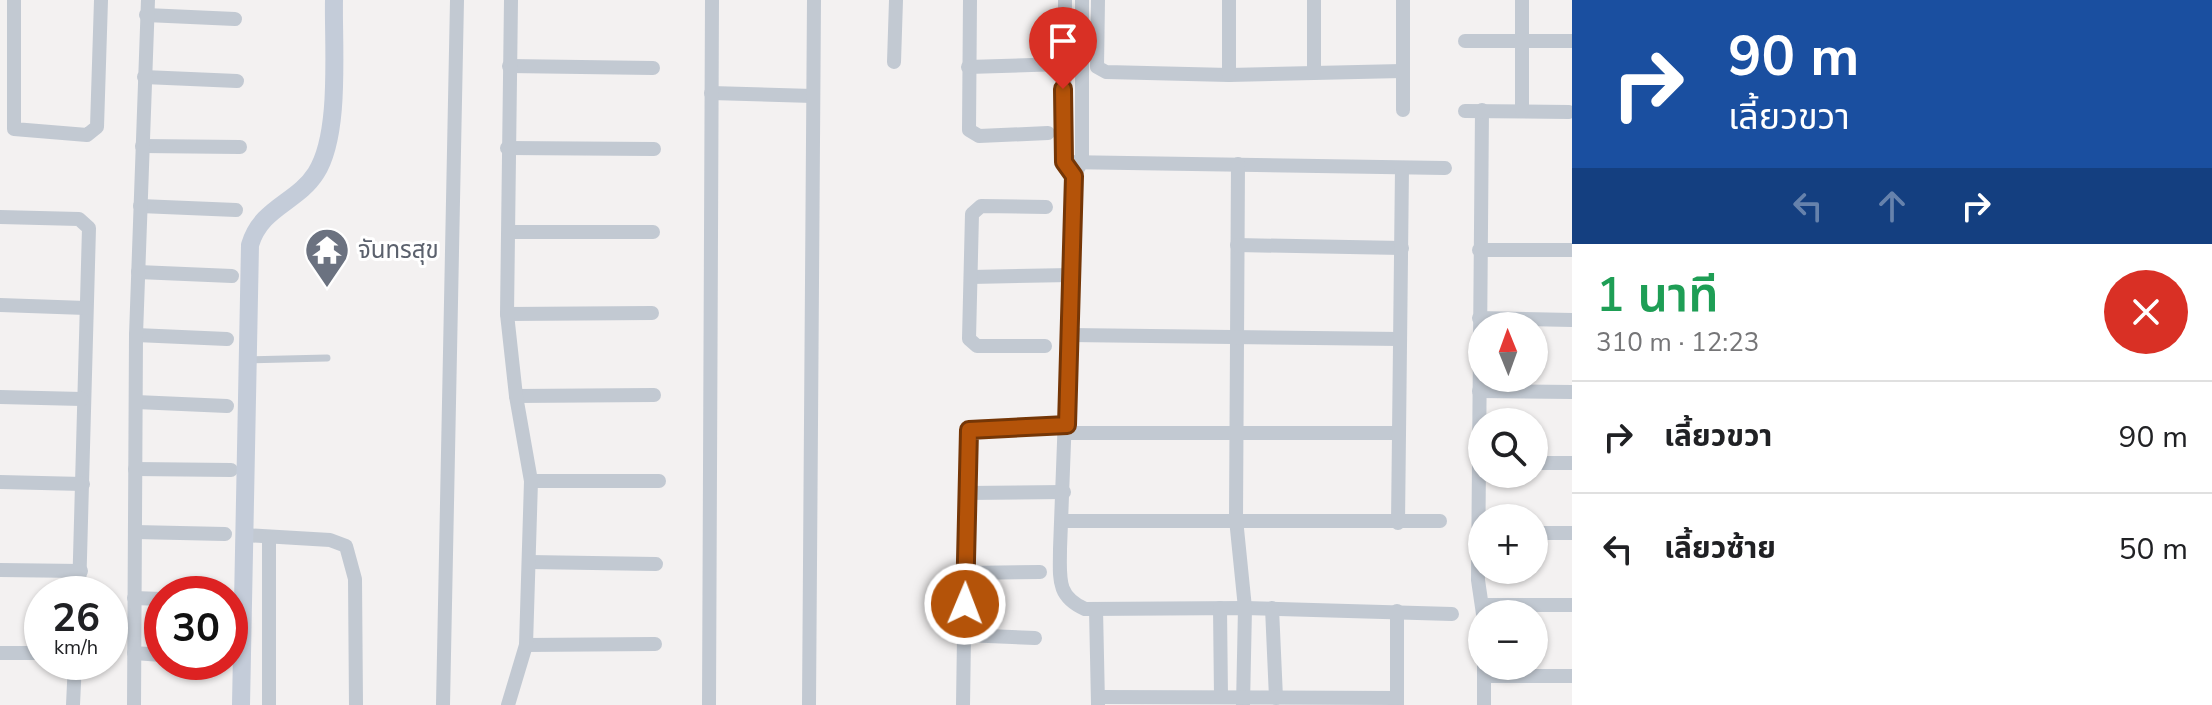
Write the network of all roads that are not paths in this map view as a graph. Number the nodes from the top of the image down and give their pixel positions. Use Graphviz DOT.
graph roads {
  1 [pos="14,0"];
  2 [pos="101,0"];
  3 [pos="334,0"];
  4 [pos="457,0"];
  5 [pos="511,0"];
  6 [pos="712,0"];
  7 [pos="814,0"];
  8 [pos="896,0"];
  9 [pos="970,0"];
  10 [pos="1065,0"];
  11 [pos="1082,0"];
  12 [pos="1098,0"];
  13 [pos="1229,0"];
  14 [pos="1314,0"];
  15 [pos="1403,0"];
  16 [pos="1522,0"];
  17 [pos="147,7"];
  18 [pos="235,19"];
  19 [pos="1465,41"];
  20 [pos="1522,41"];
  21 [pos="1572,41"];
  22 [pos="894,62"];
  23 [pos="1063,64"];
  24 [pos="509,66"];
  25 [pos="968,67"];
  26 [pos="653,68"];
  27 [pos="1402,71"];
  28 [pos="1314,73"];
  29 [pos="1229,75"];
  30 [pos="144,77"];
  31 [pos="237,81"];
  32 [pos="711,93"];
  33 [pos="813,96"];
  34 [pos="1403,110"];
  35 [pos="1482,110"];
  36 [pos="1465,111"];
  37 [pos="1522,111"];
  38 [pos="1569,112"];
  39 [pos="1048,133"];
  40 [pos="142,146"];
  41 [pos="240,147"];
  42 [pos="507,148"];
  43 [pos="654,149"];
  44 [pos="1082,161"];
  45 [pos="1064,162"];
  46 [pos="1238,164"];
  47 [pos="1402,168"];
  48 [pos="1445,168"];
  49 [pos="1074,176"];
  50 [pos="140,206"];
  51 [pos="1046,207"];
  52 [pos="236,210"];
  53 [pos="0,217"];
  54 [pos="510,232"];
  55 [pos="653,232"];
  56 [pos="1237,245"];
  57 [pos="1402,248"];
  58 [pos="1479,250"];
  59 [pos="1572,250"];
  60 [pos="138,272"];
  61 [pos="1071,275"];
  62 [pos="232,276"];
  63 [pos="971,277"];
  64 [pos="0,305"];
  65 [pos="86,308"];
  66 [pos="1479,312"];
  67 [pos="652,313"];
  68 [pos="507,314"];
  69 [pos="1548,319"];
  70 [pos="1572,320"];
  71 [pos="136,335"];
  72 [pos="1070,335"];
  73 [pos="1237,335"];
  74 [pos="227,339"];
  75 [pos="1400,339"];
  76 [pos="1045,346"];
  77 [pos="327,358"];
  78 [pos="246,360"];
  79 [pos="1548,392"];
  80 [pos="1572,392"];
  81 [pos="654,395"];
  82 [pos="516,396"];
  83 [pos="0,397"];
  84 [pos="82,399"];
  85 [pos="136,402"];
  86 [pos="227,406"];
  87 [pos="1067,429"];
  88 [pos="1236,432"];
  89 [pos="1399,433"];
  90 [pos="1548,463"];
  91 [pos="1572,463"];
  92 [pos="135,469"];
  93 [pos="231,470"];
  94 [pos="531,481"];
  95 [pos="659,481"];
  96 [pos="0,482"];
  97 [pos="83,484"];
  98 [pos="1064,492"];
  99 [pos="967,493"];
  100 [pos="1236,519"];
  101 [pos="1062,521"];
  102 [pos="1440,521"];
  103 [pos="1398,523"];
  104 [pos="135,532"];
  105 [pos="1548,533"];
  106 [pos="1572,533"];
  107 [pos="225,534"];
  108 [pos="244,535"];
  109 [pos="269,538"];
  110 [pos="529,562"];
  111 [pos="656,564"];
  112 [pos="0,570"];
  113 [pos="81,571"];
  114 [pos="1040,572"];
  115 [pos="965,573"];
  116 [pos="81,576"];
  117 [pos="134,598"];
  118 [pos="144,598"];
  119 [pos="1572,605"];
  120 [pos="1548,606"];
  121 [pos="1220,608"];
  122 [pos="1245,608"];
  123 [pos="1272,608"];
  124 [pos="1096,609"];
  125 [pos="1397,611"];
  126 [pos="1452,614"];
  127 [pos="964,635"];
  128 [pos="1035,638"];
  129 [pos="655,644"];
  130 [pos="526,645"];
  131 [pos="0,653"];
  132 [pos="24,653"];
  133 [pos="134,653"];
  134 [pos="144,654"];
  135 [pos="1548,675"];
  136 [pos="1572,676"];
  137 [pos="74,680"];
  138 [pos="1484,680"];
  139 [pos="1221,697"];
  140 [pos="1276,698"];
  141 [pos="1098,701"];
  142 [pos="1243,701"];
  143 [pos="1397,702"];
  144 [pos="73,705"];
  145 [pos="134,705"];
  146 [pos="241,705"];
  147 [pos="269,705"];
  148 [pos="356,705"];
  149 [pos="443,705"];
  150 [pos="508,705"];
  151 [pos="709,705"];
  152 [pos="809,705"];
  153 [pos="963,705"];
  154 [pos="1484,705"];
  1 -- 2 [label="street"];
  3 -- 78 [label="street"];
  4 -- 149 [label="street"];
  5 -- 24 [label="street"];
  6 -- 32 [label="street"];
  7 -- 33 [label="street"];
  8 -- 22 [label="street"];
  9 -- 25 [label="street"];
  10 -- 23 [label="street"];
  11 -- 44 [label="street"];
  12 -- 29 [label="street"];
  13 -- 29 [label="street"];
  14 -- 28 [label="street"];
  15 -- 27 [label="street"];
  16 -- 20 [label="street"];
  17 -- 18 [label="street"];
  17 -- 30 [label="street"];
  19 -- 20 [label="street"];
  20 -- 21 [label="street"];
  20 -- 37 [label="street"];
  23 -- 25 [label="street"];
  23 -- 45 [label="street"];
  24 -- 26 [label="street"];
  24 -- 42 [label="street"];
  25 -- 39 [label="street"];
  27 -- 28 [label="street"];
  27 -- 34 [label="street"];
  28 -- 29 [label="street"];
  30 -- 31 [label="street"];
  30 -- 40 [label="street"];
  32 -- 33 [label="street"];
  32 -- 151 [label="street"];
  33 -- 152 [label="street"];
  35 -- 36 [label="street"];
  35 -- 37 [label="street"];
  35 -- 58 [label="street"];
  37 -- 38 [label="street"];
  40 -- 41 [label="street"];
  40 -- 50 [label="street"];
  42 -- 43 [label="street"];
  42 -- 54 [label="street"];
  44 -- 45 [label="street"];
  44 -- 46 [label="street"];
  44 -- 49 [label="street"];
  45 -- 49 [label="street"];
  46 -- 47 [label="street"];
  46 -- 56 [label="street"];
  47 -- 48 [label="street"];
  47 -- 57 [label="street"];
  49 -- 61 [label="street"];
  50 -- 52 [label="street"];
  50 -- 60 [label="street"];
  51 -- 63 [label="street"];
  53 -- 65 [label="street"];
  54 -- 55 [label="street"];
  54 -- 68 [label="street"];
  56 -- 57 [label="street"];
  56 -- 73 [label="street"];
  57 -- 75 [label="street"];
  58 -- 59 [label="street"];
  58 -- 66 [label="street"];
  60 -- 62 [label="street"];
  60 -- 71 [label="street"];
  61 -- 63 [label="street"];
  61 -- 72 [label="street"];
  63 -- 76 [label="street"];
  64 -- 65 [label="street"];
  65 -- 84 [label="street"];
  67 -- 68 [label="street"];
  68 -- 82 [label="street"];
  69 -- 70 [label="street"];
  71 -- 74 [label="street"];
  71 -- 85 [label="street"];
  72 -- 73 [label="street"];
  72 -- 87 [label="street"];
  73 -- 75 [label="street"];
  73 -- 88 [label="street"];
  75 -- 89 [label="street"];
  77 -- 78 [label="lane"];
  78 -- 108 [label="street"];
  79 -- 80 [label="street"];
  81 -- 82 [label="street"];
  82 -- 94 [label="street"];
  83 -- 84 [label="street"];
  84 -- 97 [label="street"];
  85 -- 86 [label="street"];
  85 -- 92 [label="street"];
  87 -- 88 [label="street"];
  87 -- 98 [label="street"];
  87 -- 99 [label="street"];
  88 -- 89 [label="street"];
  88 -- 100 [label="street"];
  89 -- 103 [label="street"];
  90 -- 91 [label="street"];
  92 -- 93 [label="street"];
  92 -- 104 [label="street"];
  94 -- 95 [label="street"];
  94 -- 110 [label="street"];
  96 -- 97 [label="street"];
  97 -- 113 [label="street"];
  98 -- 99 [label="street"];
  98 -- 101 [label="street"];
  99 -- 115 [label="street"];
  100 -- 101 [label="street"];
  100 -- 103 [label="street"];
  100 -- 122 [label="street"];
  101 -- 124 [label="street"];
  102 -- 103 [label="street"];
  104 -- 107 [label="street"];
  104 -- 117 [label="street"];
  105 -- 106 [label="street"];
  108 -- 109 [label="street"];
  108 -- 146 [label="street"];
  109 -- 147 [label="street"];
  109 -- 148 [label="street"];
  110 -- 111 [label="street"];
  110 -- 130 [label="street"];
  112 -- 113 [label="street"];
  113 -- 116 [label="street"];
  114 -- 115 [label="street"];
  115 -- 127 [label="street"];
  117 -- 118 [label="street"];
  117 -- 133 [label="street"];
  119 -- 120 [label="street"];
  121 -- 122 [label="street"];
  121 -- 124 [label="street"];
  121 -- 139 [label="street"];
  122 -- 123 [label="street"];
  122 -- 142 [label="street"];
  123 -- 125 [label="street"];
  123 -- 140 [label="street"];
  124 -- 141 [label="street"];
  125 -- 126 [label="street"];
  125 -- 143 [label="street"];
  127 -- 128 [label="street"];
  127 -- 153 [label="street"];
  129 -- 130 [label="street"];
  130 -- 150 [label="street"];
  131 -- 132 [label="street"];
  133 -- 134 [label="street"];
  133 -- 145 [label="street"];
  135 -- 136 [label="street"];
  137 -- 144 [label="street"];
  138 -- 154 [label="street"];
  139 -- 141 [label="street"];
  139 -- 142 [label="street"];
  140 -- 142 [label="street"];
  140 -- 143 [label="street"];
}
